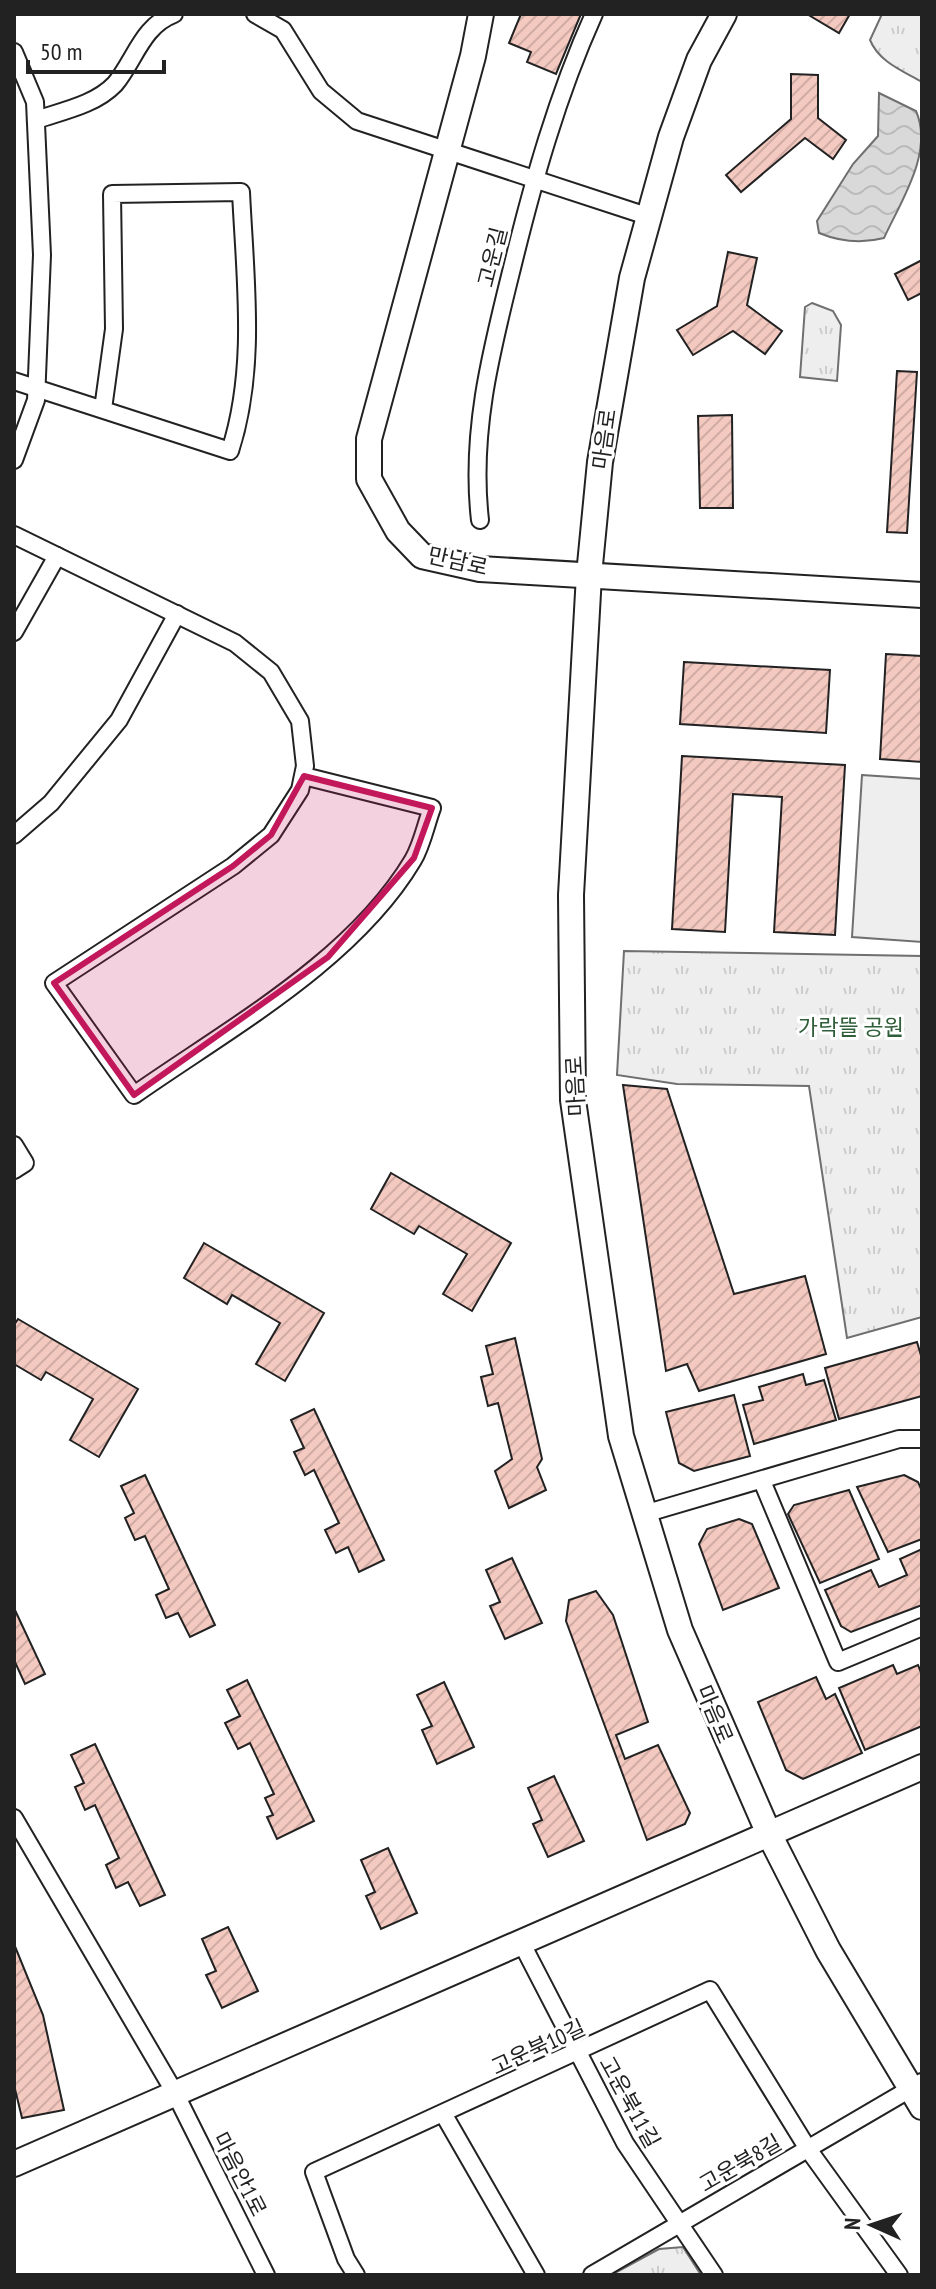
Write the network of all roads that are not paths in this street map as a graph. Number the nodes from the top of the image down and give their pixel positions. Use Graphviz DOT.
graph roads {
  1 [pos="174,14"];
  2 [pos="255,14"];
  3 [pos="481,14"];
  4 [pos="594,14"];
  5 [pos="724,14"];
  6 [pos="14,52"];
  7 [pos="36,120"];
  8 [pos="444,151"];
  9 [pos="534,178"];
  10 [pos="650,217"];
  11 [pos="14,381"];
  12 [pos="36,389"];
  13 [pos="103,409"];
  14 [pos="14,460"];
  15 [pos="480,520"];
  16 [pos="14,535"];
  17 [pos="57,556"];
  18 [pos="589,575"];
  19 [pos="922,595"];
  20 [pos="177,614"];
  21 [pos="14,632"];
  22 [pos="304,776"];
  23 [pos="14,835"];
  24 [pos="14,1145"];
  25 [pos="14,1170"];
  26 [pos="922,1439"];
  27 [pos="762,1481"];
  28 [pos="644,1514"];
  29 [pos="922,1627"];
  30 [pos="922,1767"];
  31 [pos="14,1818"];
  32 [pos="769,1834"];
  33 [pos="521,1942"];
  34 [pos="579,2053"];
  35 [pos="175,2093"];
  36 [pos="918,2093"];
  37 [pos="444,2115"];
  38 [pos="808,2149"];
  39 [pos="14,2164"];
  40 [pos="680,2224"];
  41 [pos="266,2275"];
  42 [pos="356,2275"];
  43 [pos="536,2275"];
  44 [pos="592,2275"];
  45 [pos="714,2275"];
  46 [pos="899,2275"];
  1 -- 7 [label="street"];
  2 -- 8 [label="street"];
  3 -- 8 [label="street, 만남로"];
  4 -- 9 [label="street, 고운길"];
  5 -- 10 [label="street, 마음로"];
  6 -- 7 [label="street"];
  7 -- 12 [label="street"];
  8 -- 9 [label="street"];
  8 -- 18 [label="street, 만남로"];
  9 -- 10 [label="street"];
  9 -- 15 [label="street, 고운길"];
  10 -- 18 [label="street, 마음로"];
  11 -- 12 [label="street"];
  12 -- 13 [label="street"];
  12 -- 14 [label="street"];
  13 -- 13 [label="street"];
  16 -- 17 [label="street"];
  17 -- 20 [label="street"];
  17 -- 21 [label="street"];
  18 -- 19 [label="street, 만남로"];
  18 -- 28 [label="street, 마음로"];
  20 -- 22 [label="street"];
  20 -- 23 [label="street"];
  22 -- 22 [label="street"];
  24 -- 25 [label="street"];
  26 -- 27 [label="street"];
  27 -- 28 [label="street"];
  27 -- 29 [label="street"];
  28 -- 32 [label="street, 마음로"];
  30 -- 32 [label="street"];
  31 -- 35 [label="street, 마음안1로"];
  32 -- 33 [label="street"];
  32 -- 36 [label="street, 마음로"];
  33 -- 34 [label="street, 고운북11길"];
  33 -- 35 [label="street"];
  34 -- 37 [label="street, 고운북10길"];
  34 -- 38 [label="street, 고운북10길"];
  34 -- 40 [label="street, 고운북11길"];
  35 -- 39 [label="street"];
  35 -- 41 [label="street, 마음안1로"];
  36 -- 38 [label="street, 고운북8길"];
  37 -- 42 [label="street, 고운북10길"];
  37 -- 43 [label="street"];
  38 -- 40 [label="street, 고운북8길"];
  38 -- 46 [label="street"];
  40 -- 44 [label="street, 고운북8길"];
  40 -- 45 [label="street, 고운북11길"];
}
